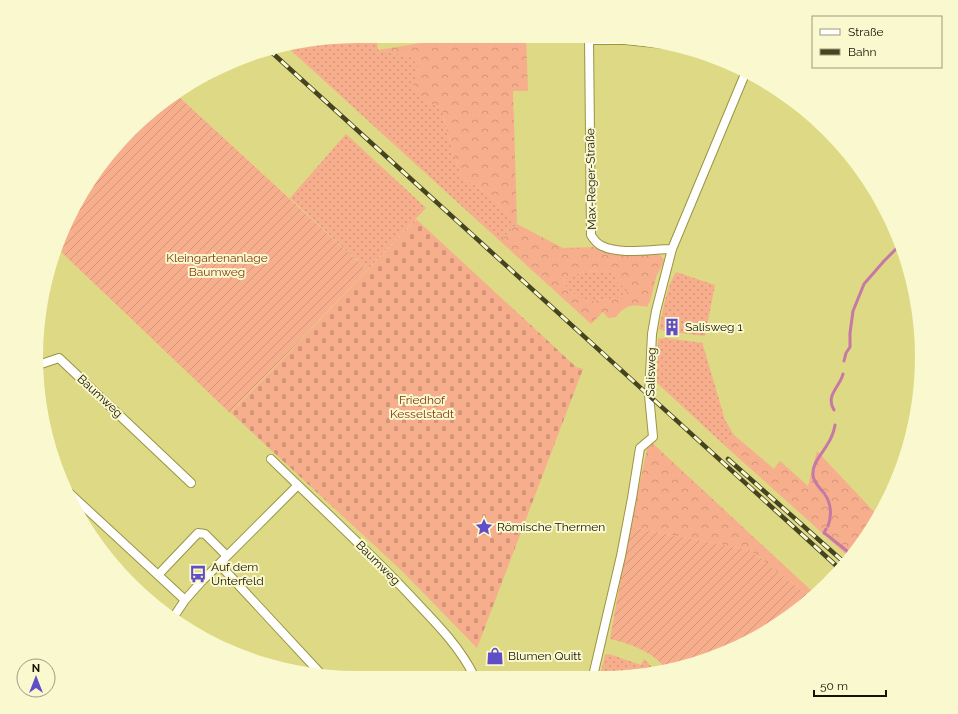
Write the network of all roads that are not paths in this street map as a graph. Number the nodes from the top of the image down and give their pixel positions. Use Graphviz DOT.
graph roads {
  1 [pos="589,43"];
  2 [pos="744,77"];
  3 [pos="672,249"];
  4 [pos="43,363"];
  5 [pos="271,459"];
  6 [pos="191,483"];
  7 [pos="298,486"];
  8 [pos="78,501"];
  9 [pos="227,556"];
  10 [pos="219,564"];
  11 [pos="158,575"];
  12 [pos="185,600"];
  13 [pos="176,613"];
  14 [pos="316,668"];
  15 [pos="471,671"];
  16 [pos="594,671"];
  1 -- 3 [label="street, Max-Reger-Straße"];
  2 -- 3 [label="street, Salisweg"];
  3 -- 16 [label="street, Salisweg"];
  4 -- 6 [label="street, Baumweg"];
  5 -- 7 [label="street, Baumweg"];
  7 -- 9 [label="street"];
  7 -- 15 [label="street, Baumweg"];
  8 -- 11 [label="street"];
  9 -- 10 [label="street"];
  9 -- 11 [label="street"];
  10 -- 12 [label="street"];
  10 -- 14 [label="street"];
  11 -- 12 [label="street"];
  12 -- 13 [label="street"];
}
